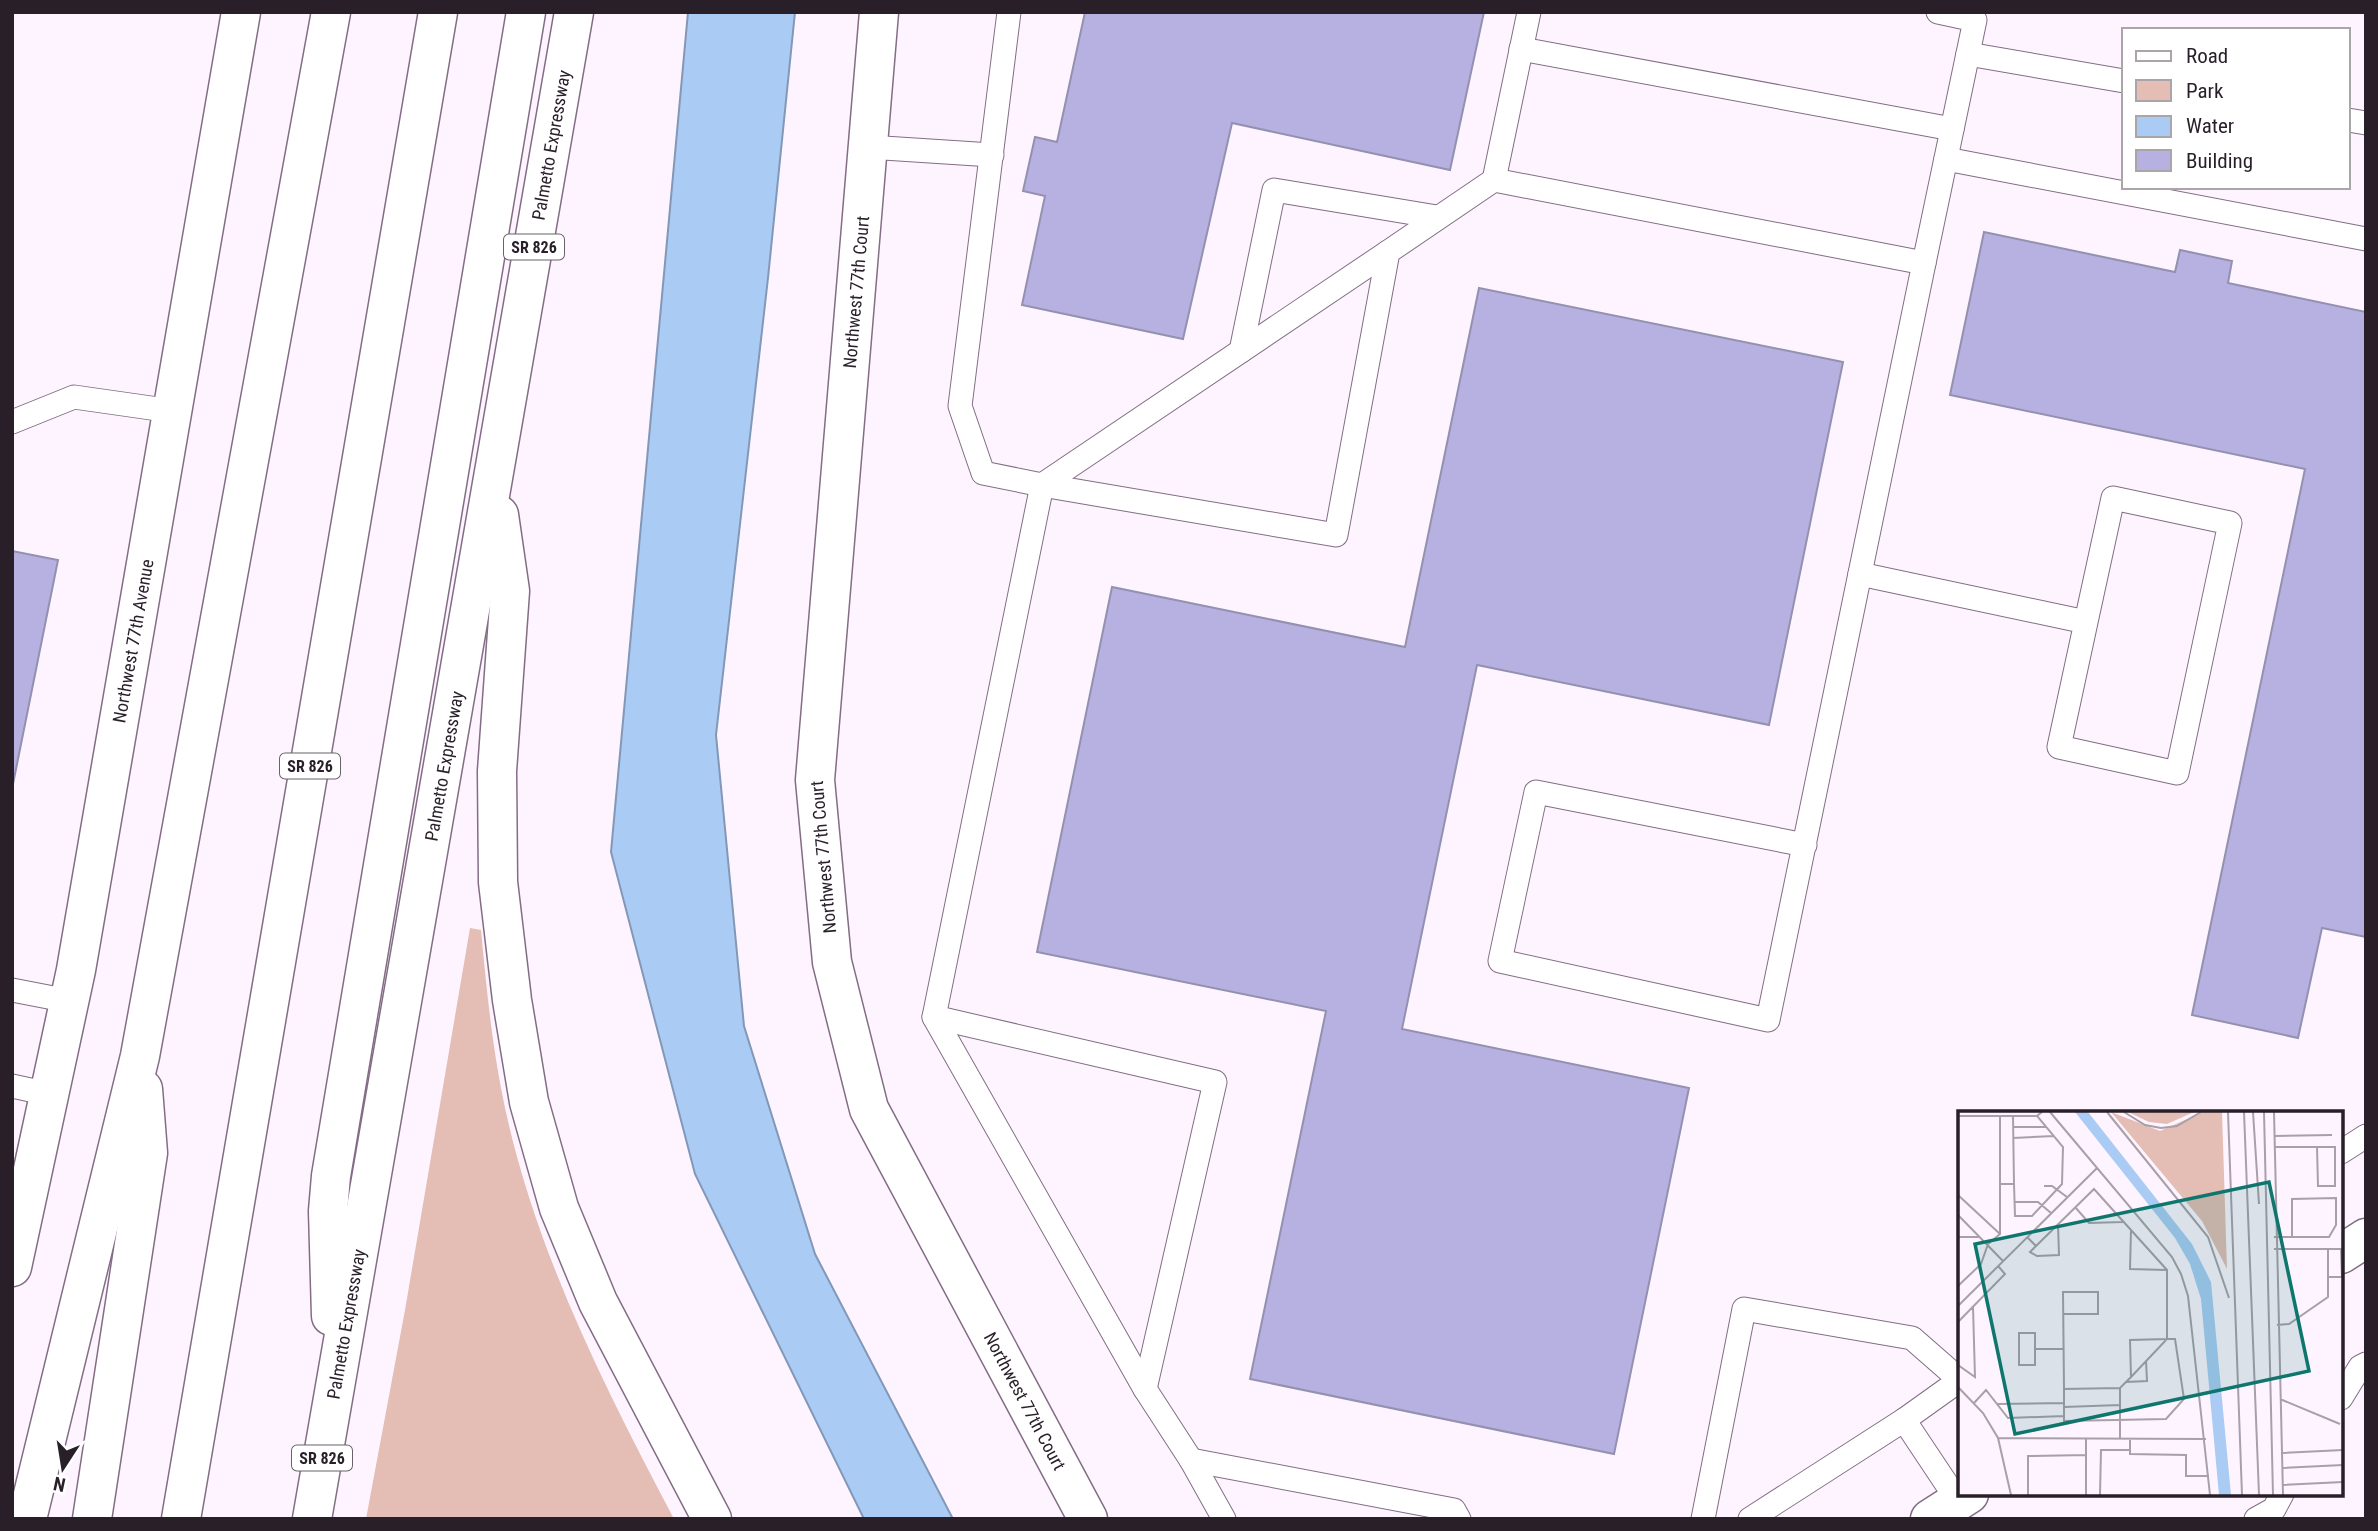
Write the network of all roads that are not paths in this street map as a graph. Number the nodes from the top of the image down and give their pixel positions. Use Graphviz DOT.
graph roads {
  1 [pos="241,12"];
  2 [pos="331,12"];
  3 [pos="438,12"];
  4 [pos="526,12"];
  5 [pos="574,12"];
  6 [pos="879,12"];
  7 [pos="1009,12"];
  8 [pos="1529,12"];
  9 [pos="1938,12"];
  10 [pos="1976,16"];
  11 [pos="1521,49"];
  12 [pos="1968,54"];
  13 [pos="2122,81"];
  14 [pos="1952,129"];
  15 [pos="868,148"];
  16 [pos="992,155"];
  17 [pos="1946,159"];
  18 [pos="1494,180"];
  19 [pos="1437,217"];
  20 [pos="2366,239"];
  21 [pos="1388,252"];
  22 [pos="1924,263"];
  23 [pos="1241,351"];
  24 [pos="172,411"];
  25 [pos="12,422"];
  26 [pos="494,482"];
  27 [pos="1042,485"];
  28 [pos="1860,574"];
  29 [pos="2086,622"];
  30 [pos="1805,845"];
  31 [pos="12,990"];
  32 [pos="69,1001"];
  33 [pos="934,1017"];
  34 [pos="140,1056"];
  35 [pos="12,1086"];
  36 [pos="49,1094"];
  37 [pos="2366,1136"];
  38 [pos="2343,1152"];
  39 [pos="2366,1238"];
  40 [pos="2343,1253"];
  41 [pos="12,1267"];
  42 [pos="2366,1364"];
  43 [pos="1958,1379"];
  44 [pos="1958,1381"];
  45 [pos="1145,1389"];
  46 [pos="2343,1395"];
  47 [pos="333,1398"];
  48 [pos="1904,1420"];
  49 [pos="1191,1461"];
  50 [pos="1952,1505"];
  51 [pos="27,1519"];
  52 [pos="92,1519"];
  53 [pos="181,1519"];
  54 [pos="312,1519"];
  55 [pos="712,1519"];
  56 [pos="1088,1519"];
  57 [pos="1224,1519"];
  58 [pos="1459,1519"];
  59 [pos="1703,1519"];
  60 [pos="1751,1519"];
  1 -- 24 [label="main road, Northwest 77th Avenue"];
  2 -- 34 [label="main road"];
  3 -- 53 [label="main road, SR 826"];
  4 -- 47 [label="main road"];
  5 -- 26 [label="main road, Palmetto Expressway / SR 826"];
  6 -- 15 [label="main road, Northwest 77th Court"];
  7 -- 16 [label="lane"];
  8 -- 11 [label="lane"];
  9 -- 10 [label="lane"];
  10 -- 12 [label="lane"];
  11 -- 14 [label="lane"];
  11 -- 18 [label="lane"];
  12 -- 13 [label="lane"];
  12 -- 14 [label="lane"];
  14 -- 17 [label="lane"];
  15 -- 16 [label="lane"];
  15 -- 56 [label="main road, Northwest 77th Court"];
  16 -- 27 [label="lane"];
  17 -- 20 [label="lane"];
  17 -- 22 [label="lane"];
  18 -- 19 [label="lane"];
  18 -- 22 [label="lane"];
  19 -- 21 [label="lane"];
  19 -- 23 [label="lane"];
  21 -- 23 [label="lane"];
  21 -- 27 [label="lane"];
  22 -- 28 [label="lane"];
  23 -- 27 [label="lane"];
  24 -- 25 [label="lane"];
  24 -- 32 [label="main road, Northwest 77th Avenue"];
  26 -- 47 [label="main road, Palmetto Expressway / SR 826"];
  26 -- 55 [label="main road"];
  27 -- 33 [label="lane"];
  28 -- 29 [label="lane"];
  28 -- 30 [label="lane"];
  29 -- 29 [label="lane"];
  30 -- 30 [label="lane"];
  31 -- 32 [label="lane"];
  32 -- 36 [label="main road, Northwest 77th Avenue"];
  33 -- 45 [label="lane"];
  33 -- 45 [label="lane"];
  34 -- 51 [label="main road"];
  34 -- 52 [label="main road"];
  35 -- 36 [label="lane"];
  36 -- 41 [label="main road, Northwest 77th Avenue"];
  37 -- 38 [label="lane"];
  39 -- 40 [label="main road"];
  42 -- 46 [label="lane"];
  43 -- 59 [label="lane"];
  44 -- 48 [label="lane"];
  45 -- 49 [label="lane"];
  47 -- 54 [label="main road, Palmetto Expressway / SR 826"];
  48 -- 50 [label="lane"];
  48 -- 60 [label="lane"];
  49 -- 57 [label="lane"];
  49 -- 58 [label="lane"];
}
